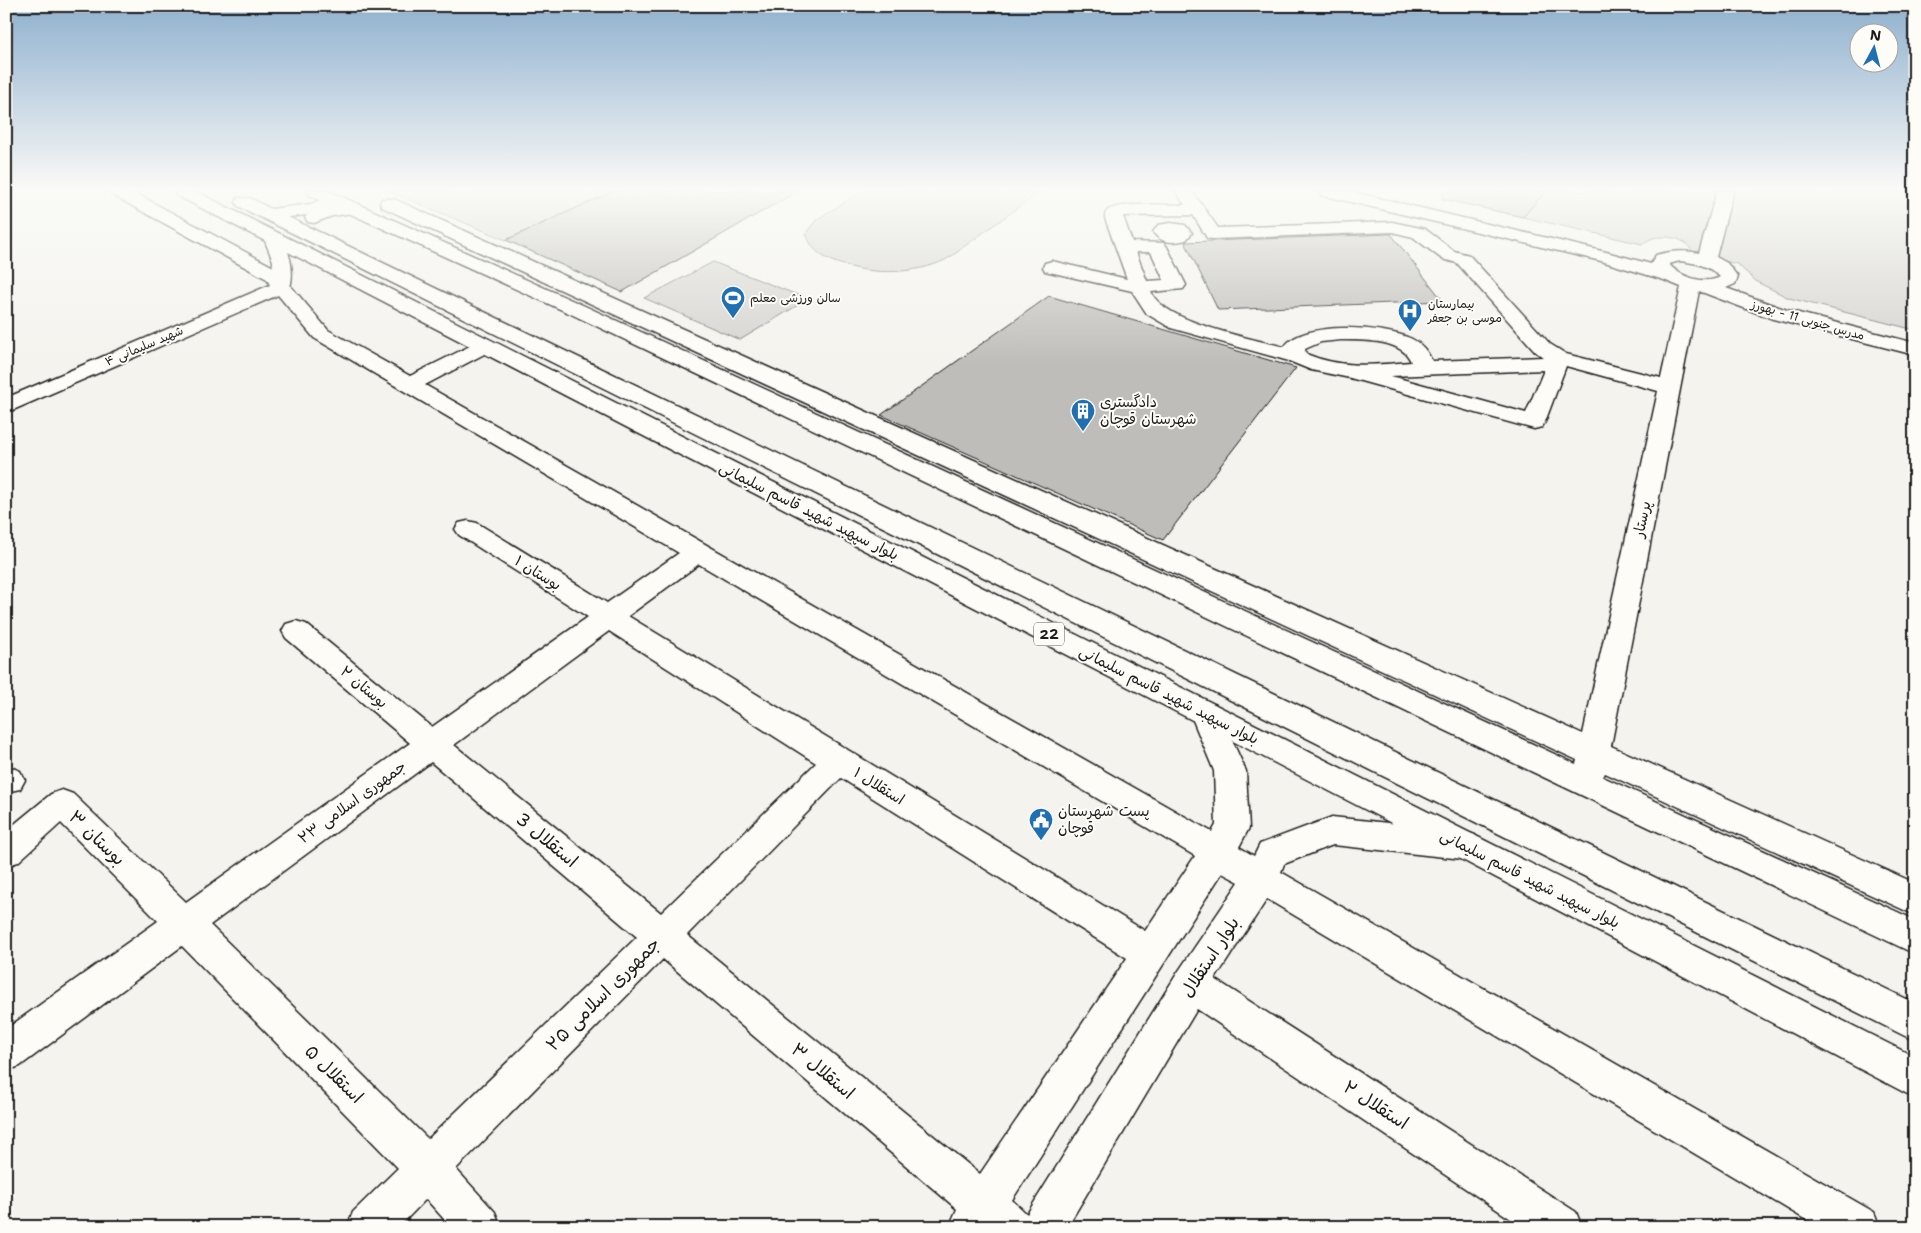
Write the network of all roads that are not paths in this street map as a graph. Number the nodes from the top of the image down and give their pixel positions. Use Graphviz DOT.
graph roads {
  1 [pos="225,249"];
  2 [pos="278,249"];
  3 [pos="311,249"];
  4 [pos="340,249"];
  5 [pos="449,249"];
  6 [pos="472,249"];
  7 [pos="1126,249"];
  8 [pos="1159,249"];
  9 [pos="1439,249"];
  10 [pos="1488,249"];
  11 [pos="1596,249"];
  12 [pos="1599,249"];
  13 [pos="1709,249"];
  14 [pos="1609,251"];
  15 [pos="1706,260"];
  16 [pos="1052,267"];
  17 [pos="1683,275"];
  18 [pos="1729,277"];
  19 [pos="1652,284"];
  20 [pos="282,287"];
  21 [pos="1139,287"];
  22 [pos="603,300"];
  23 [pos="580,311"];
  24 [pos="1915,344"];
  25 [pos="485,346"];
  26 [pos="1915,349"];
  27 [pos="1296,357"];
  28 [pos="1424,368"];
  29 [pos="1352,372"];
  30 [pos="409,385"];
  31 [pos="1670,386"];
  32 [pos="6,406"];
  33 [pos="968,467"];
  34 [pos="947,484"];
  35 [pos="468,529"];
  36 [pos="698,552"];
  37 [pos="608,617"];
  38 [pos="296,631"];
  39 [pos="1204,713"];
  40 [pos="432,744"];
  41 [pos="1594,754"];
  42 [pos="838,761"];
  43 [pos="1587,784"];
  44 [pos="1464,846"];
  45 [pos="6,852"];
  46 [pos="1218,852"];
  47 [pos="1261,878"];
  48 [pos="1915,900"];
  49 [pos="185,924"];
  50 [pos="662,936"];
  51 [pos="1915,938"];
  52 [pos="1150,953"];
  53 [pos="1192,984"];
  54 [pos="1915,1022"];
  55 [pos="6,1052"];
  56 [pos="1915,1078"];
  57 [pos="427,1168"];
  58 [pos="989,1220"];
  59 [pos="368,1227"];
  60 [pos="480,1227"];
  61 [pos="1043,1227"];
  62 [pos="1561,1227"];
  63 [pos="1859,1227"];
  1 -- 20 [label="main road"];
  2 -- 20 [label="main road"];
  3 -- 25 [label="main road, بلوار سپهبد شهید قاسم سلیمانی / 22"];
  4 -- 54 [label="main road, بلوار سپهبد شهید قاسم سلیمانی / 22"];
  5 -- 23 [label="main road"];
  6 -- 22 [label="main road"];
  7 -- 21 [label="main road"];
  8 -- 21 [label="main road"];
  9 -- 31 [label="main road"];
  10 -- 19 [label="main road"];
  11 -- 14 [label="main road"];
  12 -- 14 [label="main road"];
  13 -- 15 [label="main road"];
  14 -- 17 [label="main road"];
  15 -- 17 [label="main road"];
  15 -- 18 [label="main road, مدرس جنوبی 11 - بهورز"];
  16 -- 21 [label="main road"];
  17 -- 18 [label="main road"];
  17 -- 26 [label="main road, مدرس جنوبی 11 - بهورز"];
  17 -- 31 [label="main road, پرستار"];
  18 -- 24 [label="main road, مدرس جنوبی 11 - بهورز"];
  20 -- 30 [label="main road"];
  20 -- 32 [label="main road, شهید سلیمانی ۴"];
  21 -- 27 [label="main road"];
  22 -- 23 [label="main road"];
  22 -- 33 [label="main road"];
  23 -- 34 [label="main road"];
  25 -- 30 [label="main road"];
  25 -- 39 [label="main road, بلوار سپهبد شهید قاسم سلیمانی / 22"];
  27 -- 28 [label="main road"];
  27 -- 29 [label="main road"];
  28 -- 29 [label="main road"];
  28 -- 29 [label="main road"];
  30 -- 36 [label="main road"];
  31 -- 41 [label="main road, پرستار"];
  33 -- 34 [label="main road"];
  33 -- 41 [label="main road"];
  34 -- 43 [label="main road"];
  35 -- 37 [label="main road, بوستان ۱"];
  36 -- 37 [label="main road, جمهوری اسلامی ۲۳"];
  36 -- 46 [label="main road"];
  37 -- 40 [label="main road, جمهوری اسلامی ۲۳"];
  37 -- 42 [label="main road, استقلال ۱"];
  38 -- 40 [label="main road, بوستان ۲"];
  39 -- 44 [label="main road, بلوار سپهبد شهید قاسم سلیمانی / 22"];
  39 -- 46 [label="main road"];
  40 -- 49 [label="main road, جمهوری اسلامی ۲۳"];
  40 -- 50 [label="main road, استقلال 3"];
  41 -- 43 [label="main road, پرستار"];
  41 -- 48 [label="main road"];
  42 -- 50 [label="main road, جمهوری اسلامی ۲۵"];
  42 -- 52 [label="main road, استقلال ۱"];
  43 -- 51 [label="main road"];
  44 -- 47 [label="main road, بلوار استقلال"];
  44 -- 56 [label="main road, بلوار سپهبد شهید قاسم سلیمانی / 22"];
  45 -- 49 [label="main road, بوستان ۳"];
  46 -- 47 [label="main road"];
  46 -- 52 [label="main road"];
  47 -- 53 [label="main road, بلوار استقلال"];
  47 -- 63 [label="main road"];
  49 -- 55 [label="main road, جمهوری اسلامی ۲۳"];
  49 -- 57 [label="main road, استقلال ۵"];
  50 -- 57 [label="main road, جمهوری اسلامی ۲۵"];
  50 -- 58 [label="main road, استقلال ۳"];
  52 -- 58 [label="main road"];
  53 -- 61 [label="main road, بلوار استقلال"];
  53 -- 62 [label="main road, استقلال ۲"];
  57 -- 59 [label="main road, جمهوری اسلامی ۲۵"];
  57 -- 60 [label="main road, استقلال ۵"];
}
